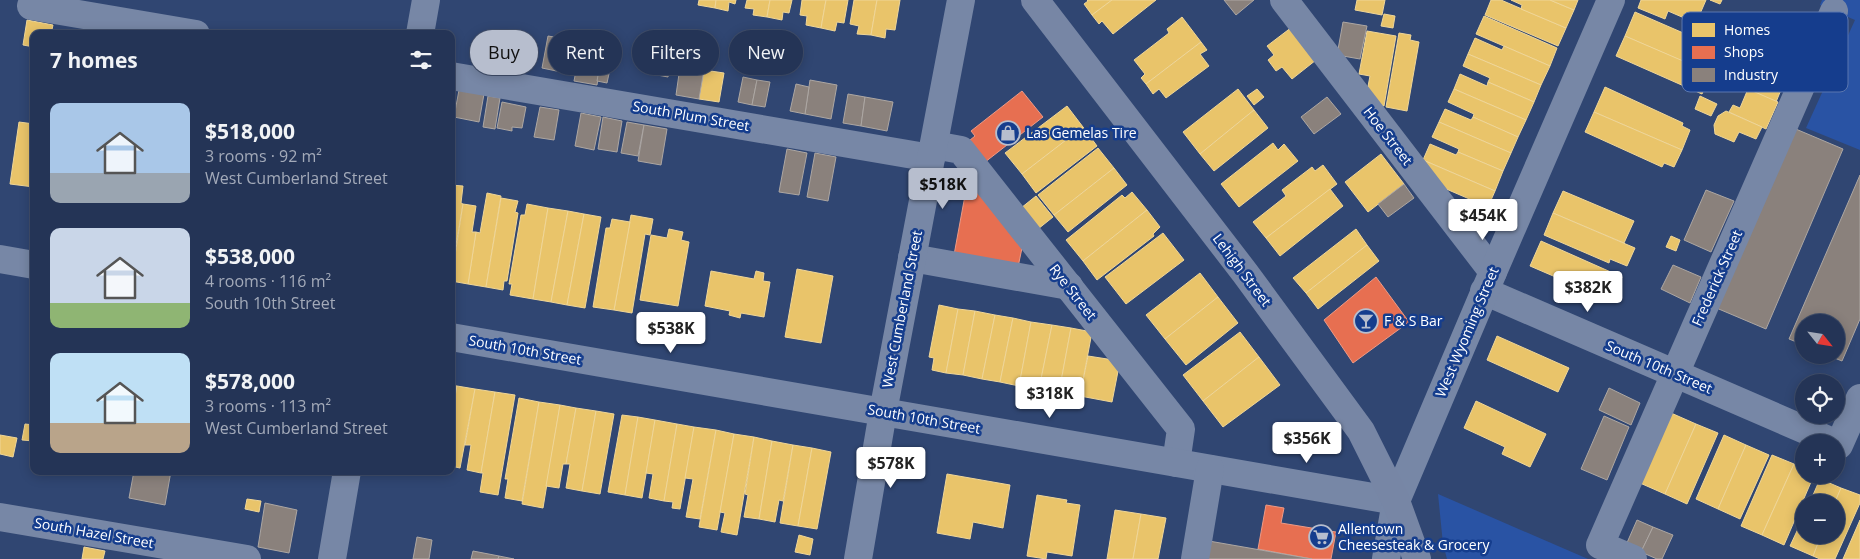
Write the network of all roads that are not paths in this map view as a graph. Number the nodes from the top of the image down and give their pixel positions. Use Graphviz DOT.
graph roads {
  1 [pos="426,0"];
  2 [pos="961,0"];
  3 [pos="1035,0"];
  4 [pos="1284,0"];
  5 [pos="1611,0"];
  6 [pos="31,6"];
  7 [pos="161,30"];
  8 [pos="421,30"];
  9 [pos="455,77"];
  10 [pos="1798,92"];
  11 [pos="932,151"];
  12 [pos="912,258"];
  13 [pos="0,259"];
  14 [pos="30,264"];
  15 [pos="1488,282"];
  16 [pos="1069,286"];
  17 [pos="455,338"];
  18 [pos="1674,374"];
  19 [pos="1860,398"];
  20 [pos="883,412"];
  21 [pos="1814,434"];
  22 [pos="1845,438"];
  23 [pos="1176,463"];
  24 [pos="1210,469"];
  25 [pos="346,475"];
  26 [pos="1396,501"];
  27 [pos="0,517"];
  28 [pos="247,559"];
  29 [pos="332,559"];
  30 [pos="858,559"];
  31 [pos="1195,559"];
  32 [pos="1386,559"];
  33 [pos="1417,559"];
  34 [pos="1633,559"];
  1 -- 8 [label="street"];
  2 -- 11 [label="street, West Cumberland Street"];
  3 -- 26 [label="main road, Lehigh Street"];
  4 -- 15 [label="street, Hoe Street"];
  5 -- 15 [label="street, West Wyoming Street"];
  6 -- 7 [label="street"];
  9 -- 11 [label="street, South Plum Street"];
  10 -- 18 [label="street, Frederick Street"];
  11 -- 12 [label="street, West Cumberland Street"];
  11 -- 16 [label="street, Rye Street"];
  12 -- 16 [label="street"];
  12 -- 20 [label="street, West Cumberland Street"];
  13 -- 14 [label="street"];
  15 -- 18 [label="street, South 10th Street"];
  15 -- 26 [label="street, West Wyoming Street"];
  16 -- 23 [label="street, Rye Street"];
  17 -- 20 [label="street, South 10th Street"];
  18 -- 21 [label="street, South 10th Street"];
  18 -- 34 [label="street, Frederick Street"];
  19 -- 22 [label="street"];
  20 -- 23 [label="street, South 10th Street"];
  20 -- 30 [label="street, West Cumberland Street"];
  23 -- 24 [label="street, South 10th Street"];
  24 -- 26 [label="street, South 10th Street"];
  24 -- 31 [label="street"];
  25 -- 29 [label="street"];
  26 -- 32 [label="street, West Wyoming Street"];
  26 -- 33 [label="main road, Lehigh Street"];
  27 -- 28 [label="street, South Hazel Street"];
}
